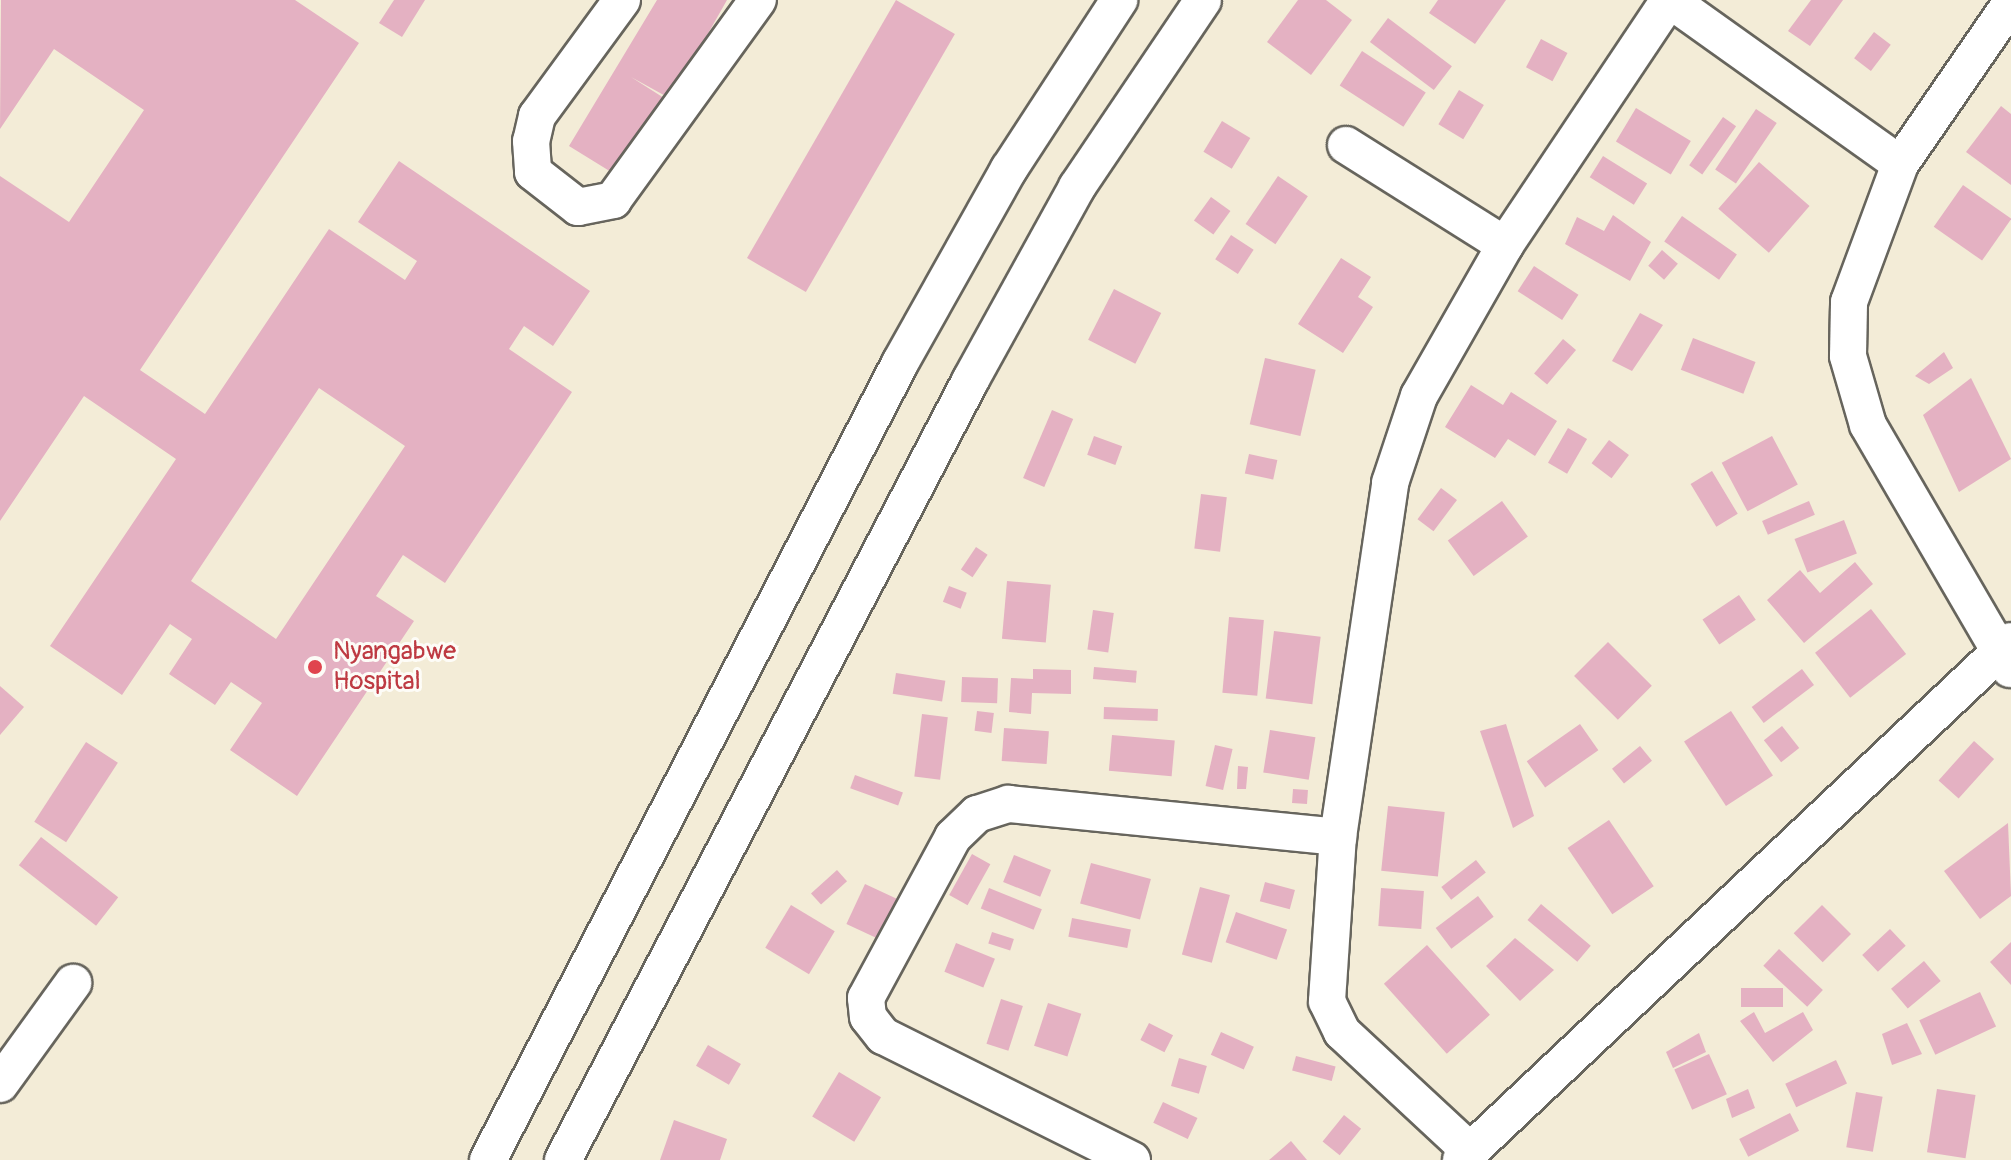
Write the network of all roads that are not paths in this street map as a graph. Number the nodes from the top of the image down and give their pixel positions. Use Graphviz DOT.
graph roads {
  1 [pos="622,0"];
  2 [pos="758,0"];
  3 [pos="1119,0"];
  4 [pos="1203,0"];
  5 [pos="1670,0"];
  6 [pos="2011,3"];
  7 [pos="1346,145"];
  8 [pos="1900,164"];
  9 [pos="1505,245"];
  10 [pos="2007,654"];
  11 [pos="1338,837"];
  12 [pos="73,983"];
  13 [pos="0,1084"];
  14 [pos="1465,1156"];
  15 [pos="488,1160"];
  16 [pos="563,1160"];
  17 [pos="1132,1160"];
  1 -- 2 [label="street"];
  3 -- 15 [label="street"];
  4 -- 16 [label="street"];
  5 -- 8 [label="street"];
  5 -- 9 [label="street"];
  6 -- 8 [label="street"];
  7 -- 9 [label="street"];
  8 -- 10 [label="street"];
  9 -- 11 [label="street"];
  10 -- 14 [label="street"];
  11 -- 14 [label="street"];
  11 -- 17 [label="street"];
  12 -- 13 [label="street"];
}
